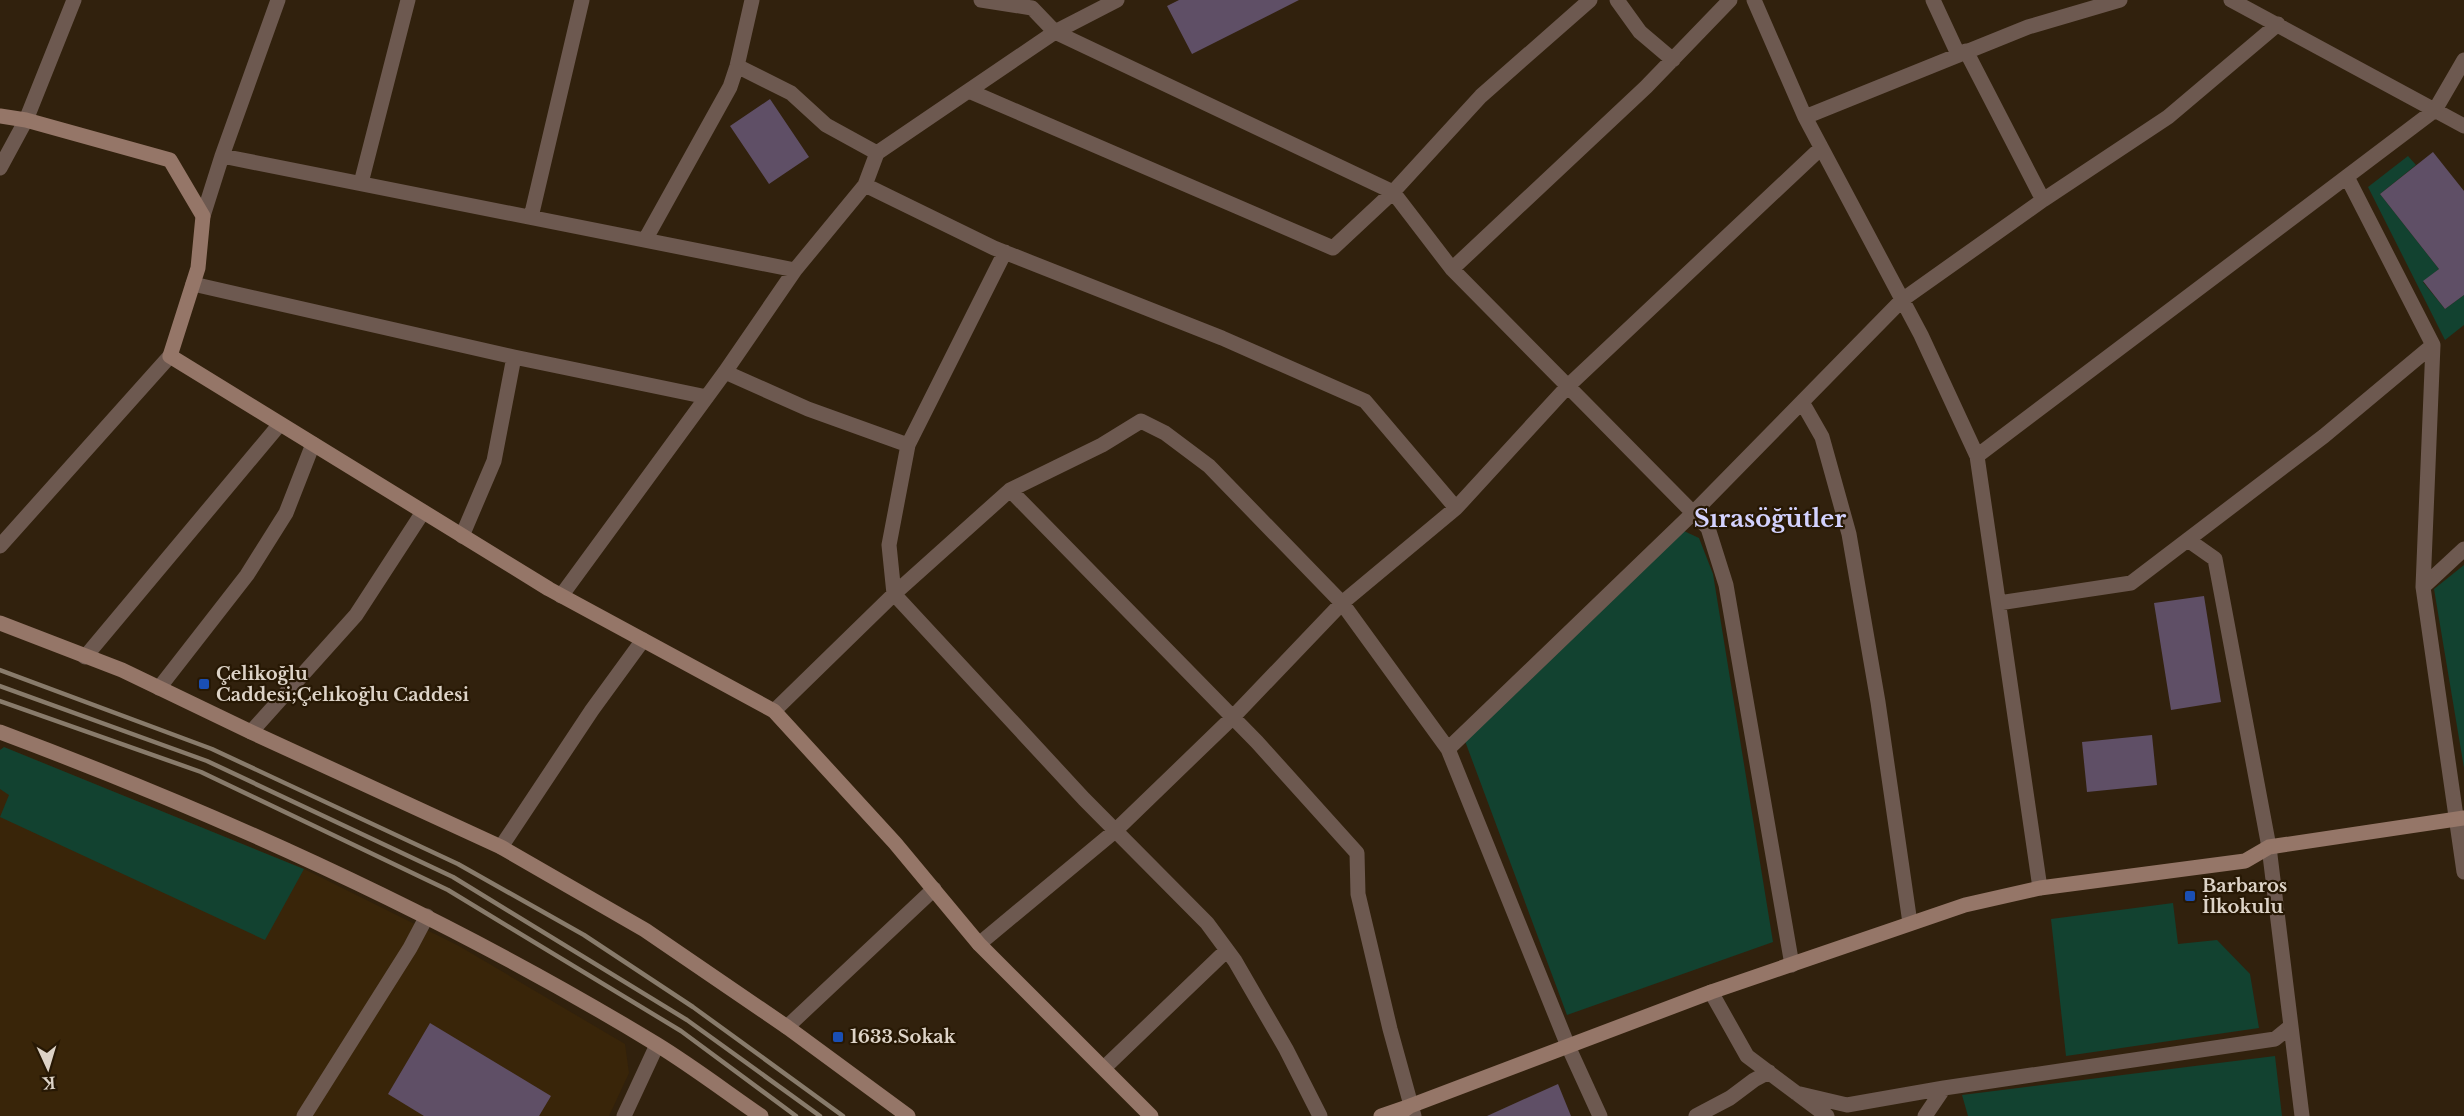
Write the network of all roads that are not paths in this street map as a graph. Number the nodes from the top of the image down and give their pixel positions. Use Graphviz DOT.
graph roads {
  1 [pos="74,0"];
  2 [pos="278,0"];
  3 [pos="408,0"];
  4 [pos="582,0"];
  5 [pos="752,0"];
  6 [pos="981,0"];
  7 [pos="1117,0"];
  8 [pos="1590,0"];
  9 [pos="1617,0"];
  10 [pos="1730,0"];
  11 [pos="1754,0"];
  12 [pos="1933,0"];
  13 [pos="2120,0"];
  14 [pos="2231,0"];
  15 [pos="2278,24"];
  16 [pos="1055,32"];
  17 [pos="1962,52"];
  18 [pos="1673,60"];
  19 [pos="2464,60"];
  20 [pos="737,66"];
  21 [pos="969,91"];
  22 [pos="2435,111"];
  23 [pos="0,116"];
  24 [pos="1805,117"];
  25 [pos="26,120"];
  26 [pos="2464,126"];
  27 [pos="1821,148"];
  28 [pos="878,153"];
  29 [pos="222,156"];
  30 [pos="0,168"];
  31 [pos="2348,177"];
  32 [pos="361,183"];
  33 [pos="865,185"];
  34 [pos="1393,192"];
  35 [pos="2043,200"];
  36 [pos="203,216"];
  37 [pos="531,217"];
  38 [pos="645,240"];
  39 [pos="1005,252"];
  40 [pos="1452,268"];
  41 [pos="795,270"];
  42 [pos="193,284"];
  43 [pos="1902,300"];
  44 [pos="2433,345"];
  45 [pos="170,356"];
  46 [pos="514,357"];
  47 [pos="725,372"];
  48 [pos="1568,386"];
  49 [pos="707,397"];
  50 [pos="1802,402"];
  51 [pos="280,424"];
  52 [pos="313,444"];
  53 [pos="908,445"];
  54 [pos="1977,456"];
  55 [pos="1010,490"];
  56 [pos="1456,508"];
  57 [pos="423,512"];
  58 [pos="1693,513"];
  59 [pos="462,536"];
  60 [pos="2188,540"];
  61 [pos="0,546"];
  62 [pos="2464,549"];
  63 [pos="2423,586"];
  64 [pos="894,594"];
  65 [pos="561,596"];
  66 [pos="1342,603"];
  67 [pos="1998,603"];
  68 [pos="0,623"];
  69 [pos="643,640"];
  70 [pos="85,657"];
  71 [pos="159,688"];
  72 [pos="774,711"];
  73 [pos="1233,717"];
  74 [pos="0,732"];
  75 [pos="250,732"];
  76 [pos="1448,749"];
  77 [pos="2461,819"];
  78 [pos="1115,831"];
  79 [pos="501,847"];
  80 [pos="2269,847"];
  81 [pos="2464,872"];
  82 [pos="2040,888"];
  83 [pos="934,889"];
  84 [pos="427,916"];
  85 [pos="1910,923"];
  86 [pos="979,944"];
  87 [pos="1227,950"];
  88 [pos="1792,965"];
  89 [pos="1711,992"];
  90 [pos="2290,1026"];
  91 [pos="788,1028"];
  92 [pos="657,1045"];
  93 [pos="1568,1046"];
  94 [pos="1105,1067"];
  95 [pos="1768,1072"];
  96 [pos="1944,1088"];
  97 [pos="1796,1093"];
  98 [pos="1412,1111"];
  99 [pos="304,1116"];
  100 [pos="624,1116"];
  101 [pos="761,1116"];
  102 [pos="908,1116"];
  103 [pos="1151,1116"];
  104 [pos="1320,1116"];
  105 [pos="1380,1116"];
  106 [pos="1396,1116"];
  107 [pos="1600,1116"];
  108 [pos="1696,1116"];
  109 [pos="1827,1116"];
  110 [pos="1925,1116"];
  111 [pos="2302,1116"];
  1 -- 25 [label="street"];
  2 -- 29 [label="street"];
  3 -- 32 [label="street"];
  4 -- 37 [label="street"];
  5 -- 20 [label="street"];
  6 -- 16 [label="street"];
  7 -- 16 [label="street"];
  8 -- 34 [label="street"];
  9 -- 18 [label="street"];
  10 -- 18 [label="street"];
  11 -- 24 [label="street"];
  12 -- 17 [label="street"];
  13 -- 17 [label="street"];
  14 -- 15 [label="street"];
  15 -- 22 [label="street"];
  15 -- 35 [label="street"];
  16 -- 21 [label="street"];
  16 -- 34 [label="street"];
  17 -- 24 [label="street"];
  17 -- 35 [label="street"];
  18 -- 40 [label="street"];
  19 -- 22 [label="street"];
  20 -- 28 [label="street"];
  20 -- 38 [label="street"];
  21 -- 28 [label="street"];
  21 -- 34 [label="street"];
  22 -- 26 [label="street"];
  22 -- 31 [label="street"];
  23 -- 25 [label="street"];
  24 -- 27 [label="street"];
  25 -- 30 [label="street"];
  25 -- 36 [label="street"];
  27 -- 43 [label="street"];
  27 -- 48 [label="street"];
  28 -- 33 [label="street"];
  29 -- 32 [label="street"];
  29 -- 36 [label="street"];
  31 -- 44 [label="street"];
  31 -- 54 [label="street"];
  32 -- 37 [label="street"];
  33 -- 39 [label="street"];
  33 -- 41 [label="street"];
  34 -- 40 [label="street"];
  35 -- 43 [label="street"];
  36 -- 42 [label="street"];
  37 -- 38 [label="street"];
  38 -- 41 [label="street"];
  39 -- 53 [label="street"];
  39 -- 56 [label="street"];
  40 -- 48 [label="street"];
  41 -- 47 [label="street"];
  42 -- 45 [label="street"];
  42 -- 46 [label="street"];
  43 -- 50 [label="street"];
  43 -- 54 [label="street"];
  44 -- 60 [label="street"];
  44 -- 63 [label="street"];
  45 -- 51 [label="street"];
  45 -- 61 [label="street"];
  46 -- 49 [label="street"];
  46 -- 59 [label="street"];
  47 -- 49 [label="street"];
  47 -- 53 [label="street"];
  48 -- 56 [label="street"];
  48 -- 58 [label="street"];
  49 -- 65 [label="street"];
  50 -- 58 [label="street"];
  50 -- 85 [label="street"];
  51 -- 52 [label="street"];
  51 -- 70 [label="street"];
  52 -- 57 [label="street"];
  52 -- 71 [label="street"];
  53 -- 64 [label="street"];
  54 -- 67 [label="street"];
  55 -- 64 [label="street"];
  55 -- 66 [label="street"];
  55 -- 73 [label="street"];
  56 -- 66 [label="street"];
  57 -- 59 [label="street"];
  57 -- 75 [label="street"];
  58 -- 76 [label="street"];
  58 -- 88 [label="street"];
  59 -- 65 [label="street"];
  60 -- 67 [label="street"];
  60 -- 80 [label="street"];
  62 -- 63 [label="street"];
  63 -- 77 [label="street"];
  64 -- 72 [label="street"];
  64 -- 78 [label="street"];
  65 -- 69 [label="street"];
  66 -- 73 [label="street"];
  66 -- 76 [label="street"];
  67 -- 82 [label="street"];
  68 -- 70 [label="street"];
  69 -- 72 [label="street"];
  69 -- 79 [label="street"];
  70 -- 71 [label="street"];
  71 -- 75 [label="street"];
  72 -- 83 [label="street"];
  73 -- 78 [label="street"];
  73 -- 98 [label="street"];
  74 -- 84 [label="street"];
  75 -- 79 [label="street"];
  76 -- 93 [label="street"];
  77 -- 80 [label="street"];
  77 -- 81 [label="street"];
  78 -- 86 [label="street"];
  78 -- 87 [label="street"];
  79 -- 91 [label="street"];
  80 -- 82 [label="street"];
  80 -- 90 [label="street"];
  82 -- 85 [label="street"];
  83 -- 86 [label="street"];
  83 -- 91 [label="street"];
  84 -- 92 [label="street"];
  84 -- 99 [label="street"];
  85 -- 88 [label="street"];
  86 -- 94 [label="street"];
  87 -- 94 [label="street"];
  87 -- 104 [label="street"];
  88 -- 89 [label="street"];
  89 -- 93 [label="street"];
  89 -- 95 [label="street"];
  90 -- 96 [label="street"];
  90 -- 111 [label="street"];
  91 -- 102 [label="street"];
  92 -- 100 [label="street"];
  92 -- 101 [label="street"];
  93 -- 98 [label="street"];
  93 -- 107 [label="street"];
  94 -- 103 [label="street"];
  95 -- 97 [label="street"];
  95 -- 108 [label="street"];
  96 -- 97 [label="street"];
  96 -- 110 [label="street"];
  97 -- 109 [label="street"];
  98 -- 105 [label="street"];
  98 -- 106 [label="street"];
}
